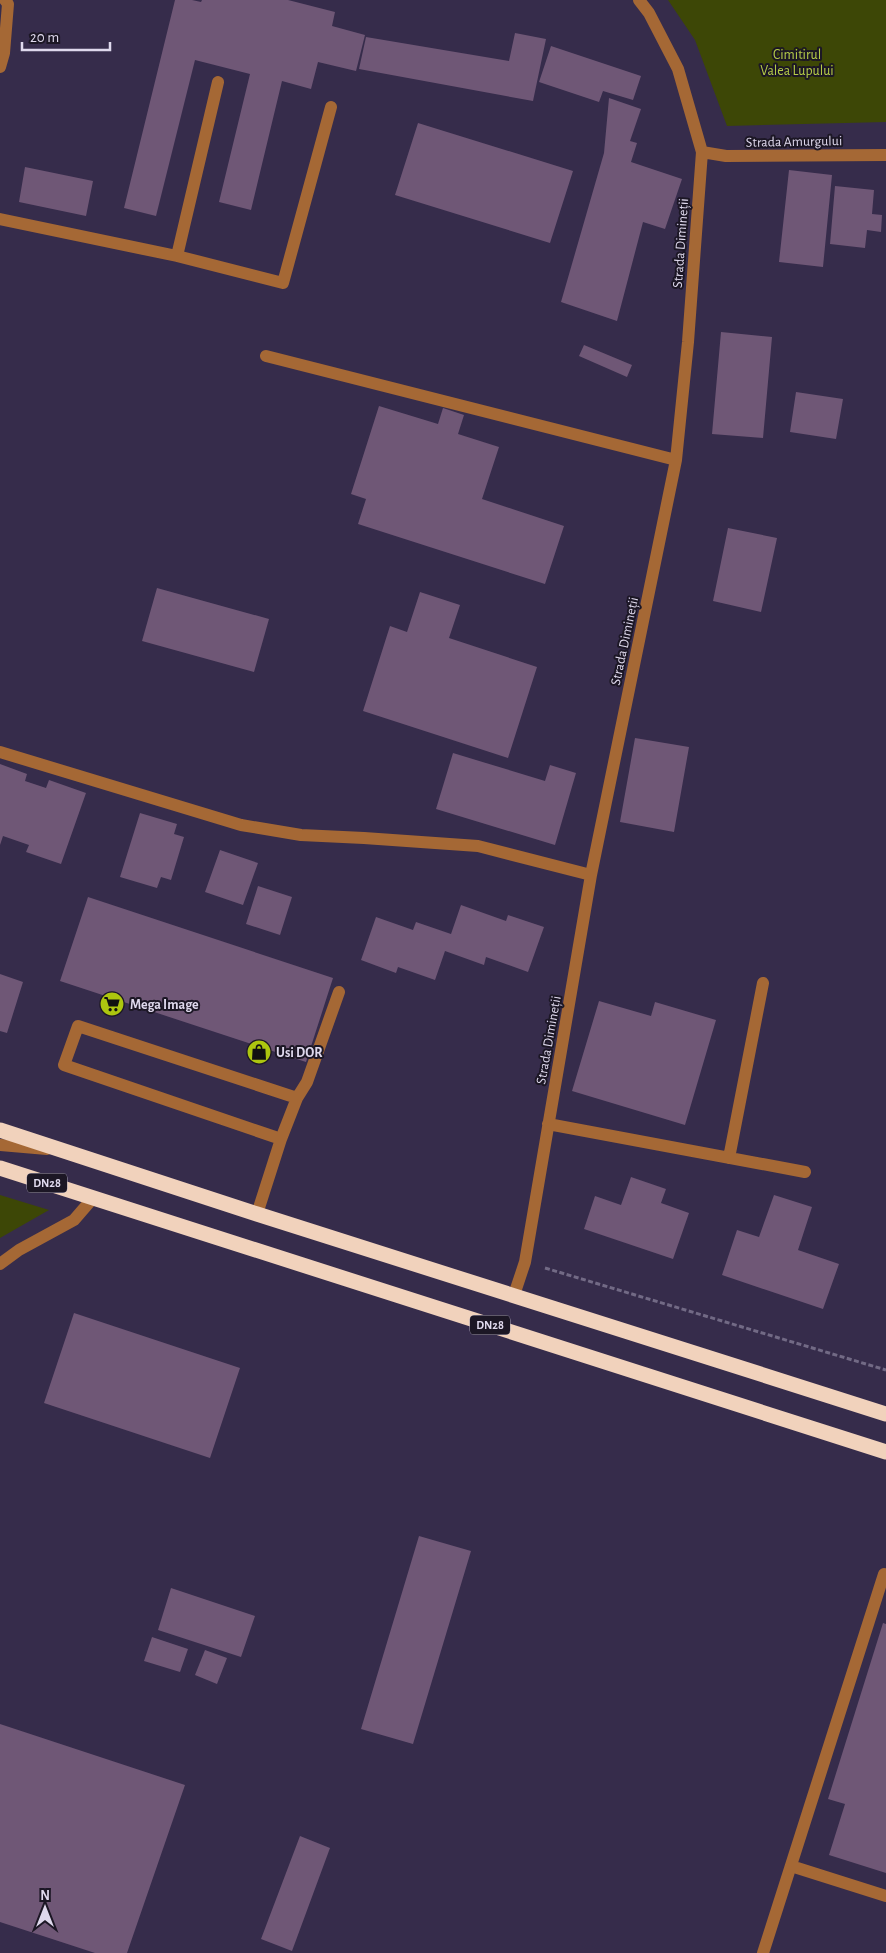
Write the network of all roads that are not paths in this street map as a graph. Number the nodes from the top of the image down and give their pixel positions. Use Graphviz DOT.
graph roads {
  1 [pos="5,0"];
  2 [pos="639,0"];
  3 [pos="0,67"];
  4 [pos="218,82"];
  5 [pos="331,107"];
  6 [pos="702,152"];
  7 [pos="886,155"];
  8 [pos="0,219"];
  9 [pos="177,256"];
  10 [pos="266,356"];
  11 [pos="676,460"];
  12 [pos="0,752"];
  13 [pos="592,875"];
  14 [pos="763,983"];
  15 [pos="339,992"];
  16 [pos="297,1098"];
  17 [pos="548,1124"];
  18 [pos="0,1130"];
  19 [pos="281,1139"];
  20 [pos="0,1145"];
  21 [pos="67,1150"];
  22 [pos="729,1158"];
  23 [pos="0,1168"];
  24 [pos="805,1172"];
  25 [pos="94,1198"];
  26 [pos="257,1214"];
  27 [pos="0,1264"];
  28 [pos="514,1295"];
  29 [pos="886,1414"];
  30 [pos="886,1452"];
  31 [pos="886,1575"];
  32 [pos="791,1866"];
  33 [pos="886,1896"];
  34 [pos="763,1953"];
  1 -- 3 [label="street"];
  2 -- 6 [label="street, Strada Dimineții"];
  4 -- 9 [label="street"];
  5 -- 9 [label="street"];
  6 -- 7 [label="street, Strada Amurgului"];
  6 -- 11 [label="street, Strada Dimineții"];
  8 -- 9 [label="street"];
  10 -- 11 [label="street"];
  11 -- 13 [label="street, Strada Dimineții"];
  12 -- 13 [label="street"];
  13 -- 17 [label="street, Strada Dimineții"];
  14 -- 22 [label="street"];
  15 -- 16 [label="street"];
  16 -- 19 [label="street"];
  16 -- 19 [label="street"];
  17 -- 22 [label="street"];
  17 -- 28 [label="street, Strada Dimineții"];
  18 -- 21 [label="highway, DN28"];
  19 -- 26 [label="street"];
  20 -- 21 [label="street"];
  21 -- 26 [label="highway, DN28"];
  22 -- 24 [label="street"];
  23 -- 25 [label="highway, DN28"];
  25 -- 27 [label="street"];
  25 -- 30 [label="highway, DN28"];
  26 -- 28 [label="highway, DN28"];
  28 -- 29 [label="highway, DN28"];
  31 -- 32 [label="street"];
  32 -- 33 [label="street"];
  32 -- 34 [label="street"];
}
